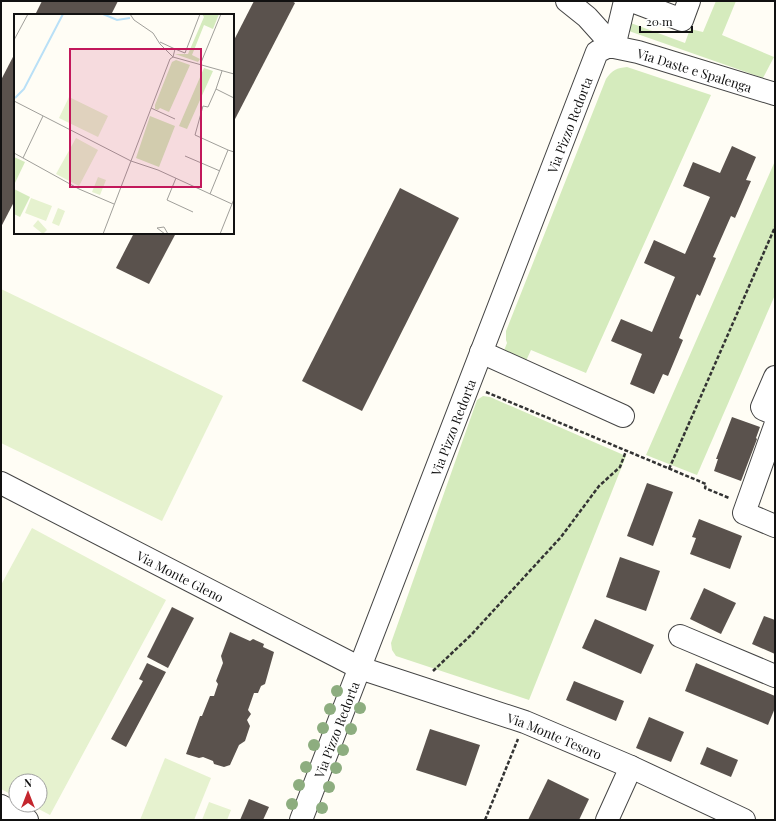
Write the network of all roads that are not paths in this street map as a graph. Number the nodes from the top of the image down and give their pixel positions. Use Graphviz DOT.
graph roads {
  1 [pos="567,1"];
  2 [pos="625,1"];
  3 [pos="632,1"];
  4 [pos="689,1"];
  5 [pos="614,47"];
  6 [pos="775,93"];
  7 [pos="481,352"];
  8 [pos="775,377"];
  9 [pos="775,414"];
  10 [pos="623,416"];
  11 [pos="775,426"];
  12 [pos="1,483"];
  13 [pos="775,526"];
  14 [pos="680,636"];
  15 [pos="360,668"];
  16 [pos="775,676"];
  17 [pos="632,767"];
  18 [pos="1,806"];
  19 [pos="27,820"];
  20 [pos="301,820"];
  21 [pos="607,820"];
  22 [pos="744,820"];
  1 -- 5 [label="street"];
  2 -- 5 [label="street"];
  3 -- 4 [label="street"];
  5 -- 6 [label="street, Via Daste e Spalenga"];
  5 -- 7 [label="street, Via Pizzo Redorta"];
  7 -- 10 [label="street"];
  7 -- 15 [label="street, Via Pizzo Redorta"];
  8 -- 9 [label="street"];
  11 -- 13 [label="street"];
  12 -- 15 [label="street, Via Monte Gleno"];
  14 -- 16 [label="street"];
  15 -- 17 [label="street, Via Monte Tesoro"];
  15 -- 20 [label="street, Via Pizzo Redorta"];
  17 -- 21 [label="street"];
  17 -- 22 [label="street, Via Monte Tesoro"];
  18 -- 19 [label="street"];
}
